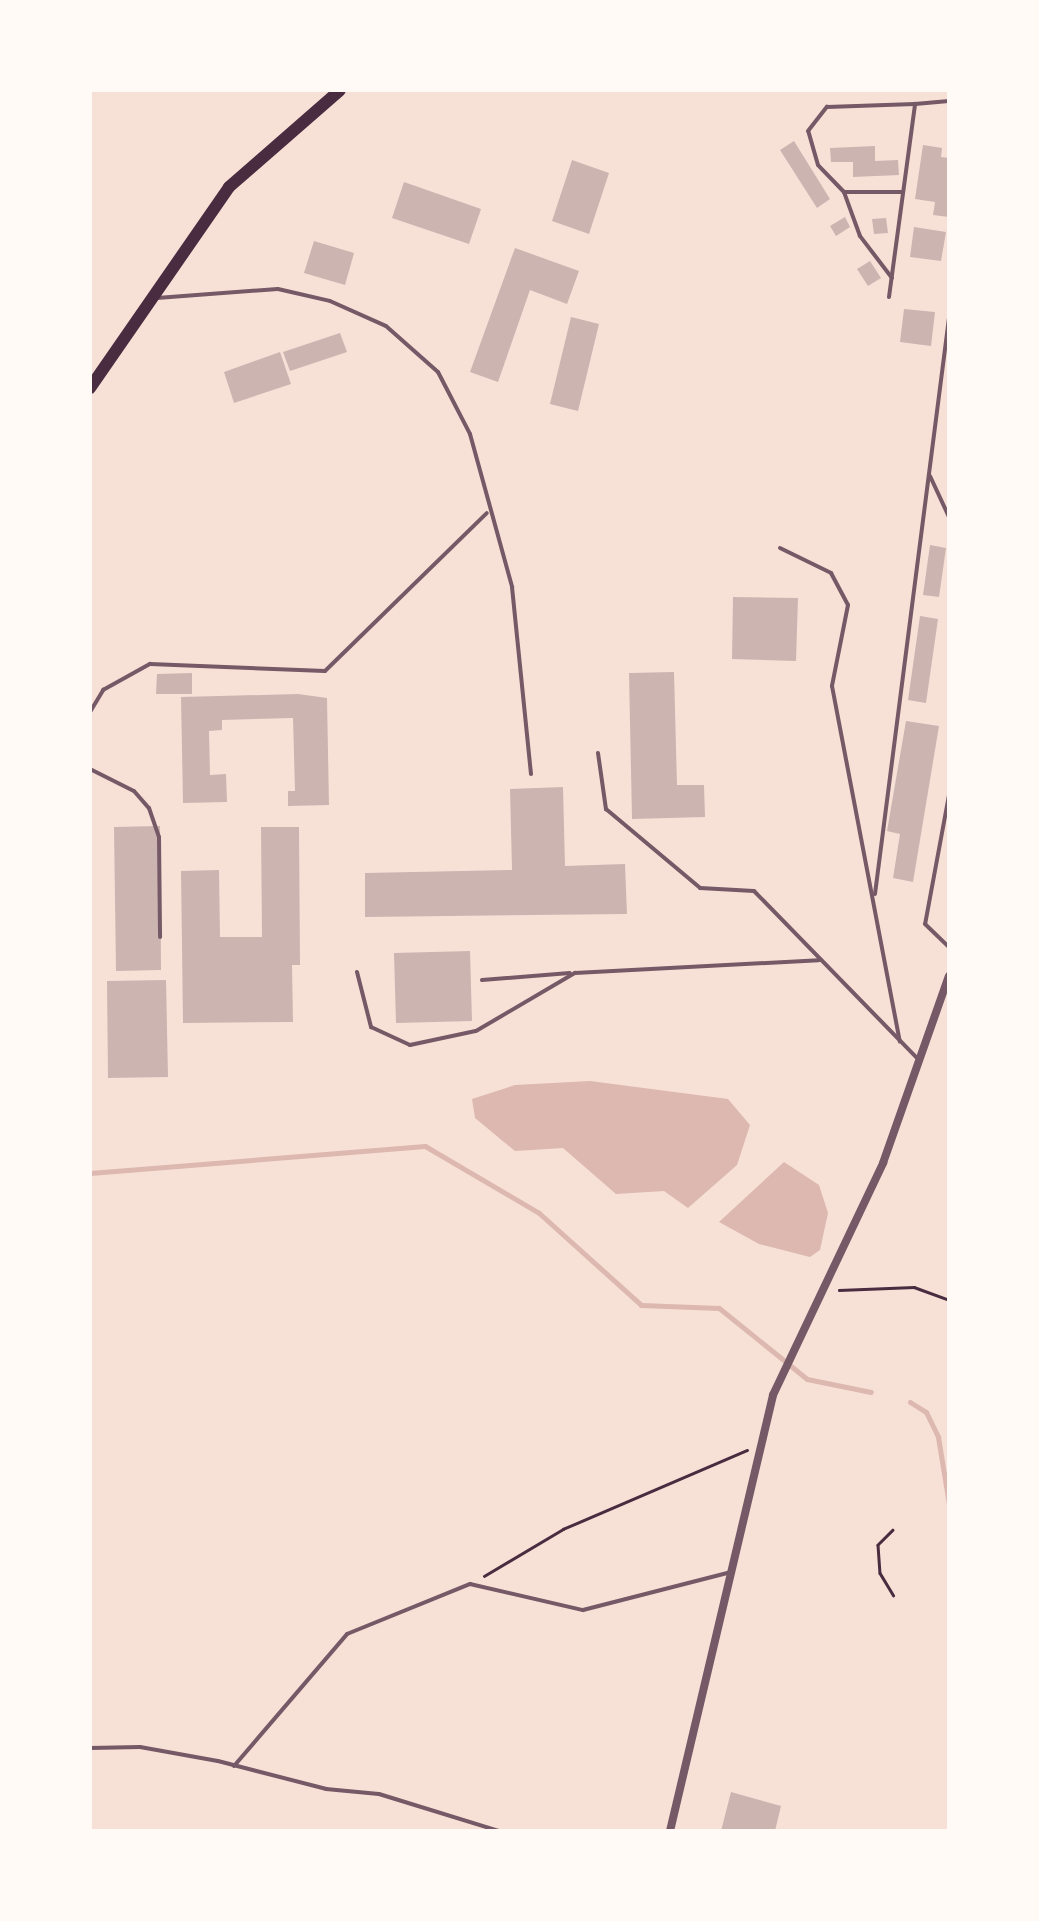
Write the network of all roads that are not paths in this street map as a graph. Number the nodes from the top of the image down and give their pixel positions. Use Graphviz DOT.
graph roads {
  1 [pos="340,90"];
  2 [pos="949,102"];
  3 [pos="915,104"];
  4 [pos="844,192"];
  5 [pos="903,192"];
  6 [pos="892,278"];
  7 [pos="152,298"];
  8 [pos="890,298"];
  9 [pos="949,318"];
  10 [pos="947,347"];
  11 [pos="90,388"];
  12 [pos="929,474"];
  13 [pos="488,512"];
  14 [pos="949,517"];
  15 [pos="780,548"];
  16 [pos="90,712"];
  17 [pos="598,752"];
  18 [pos="90,769"];
  19 [pos="531,774"];
  20 [pos="949,795"];
  21 [pos="875,894"];
  22 [pos="160,936"];
  23 [pos="949,947"];
  24 [pos="819,960"];
  25 [pos="357,972"];
  26 [pos="575,973"];
  27 [pos="949,976"];
  28 [pos="482,980"];
  29 [pos="900,1042"];
  30 [pos="919,1060"];
  31 [pos="731,1572"];
  32 [pos="90,1748"];
  33 [pos="234,1766"];
  34 [pos="499,1831"];
  35 [pos="670,1831"];
  1 -- 7 [label="main road"];
  2 -- 3 [label="lane"];
  3 -- 4 [label="lane"];
  3 -- 5 [label="lane"];
  4 -- 5 [label="lane"];
  4 -- 6 [label="lane"];
  5 -- 6 [label="lane"];
  6 -- 8 [label="lane"];
  7 -- 11 [label="main road"];
  7 -- 13 [label="lane"];
  9 -- 10 [label="lane"];
  10 -- 12 [label="lane"];
  12 -- 14 [label="lane"];
  12 -- 21 [label="lane"];
  13 -- 16 [label="lane"];
  13 -- 19 [label="lane"];
  15 -- 21 [label="lane"];
  17 -- 24 [label="lane"];
  18 -- 22 [label="lane"];
  20 -- 23 [label="lane"];
  21 -- 29 [label="lane"];
  24 -- 26 [label="lane"];
  24 -- 29 [label="lane"];
  25 -- 26 [label="lane"];
  26 -- 28 [label="lane"];
  27 -- 30 [label="street"];
  29 -- 30 [label="lane"];
  30 -- 31 [label="street"];
  31 -- 33 [label="lane"];
  31 -- 35 [label="street"];
  32 -- 33 [label="lane"];
  33 -- 34 [label="lane"];
}
